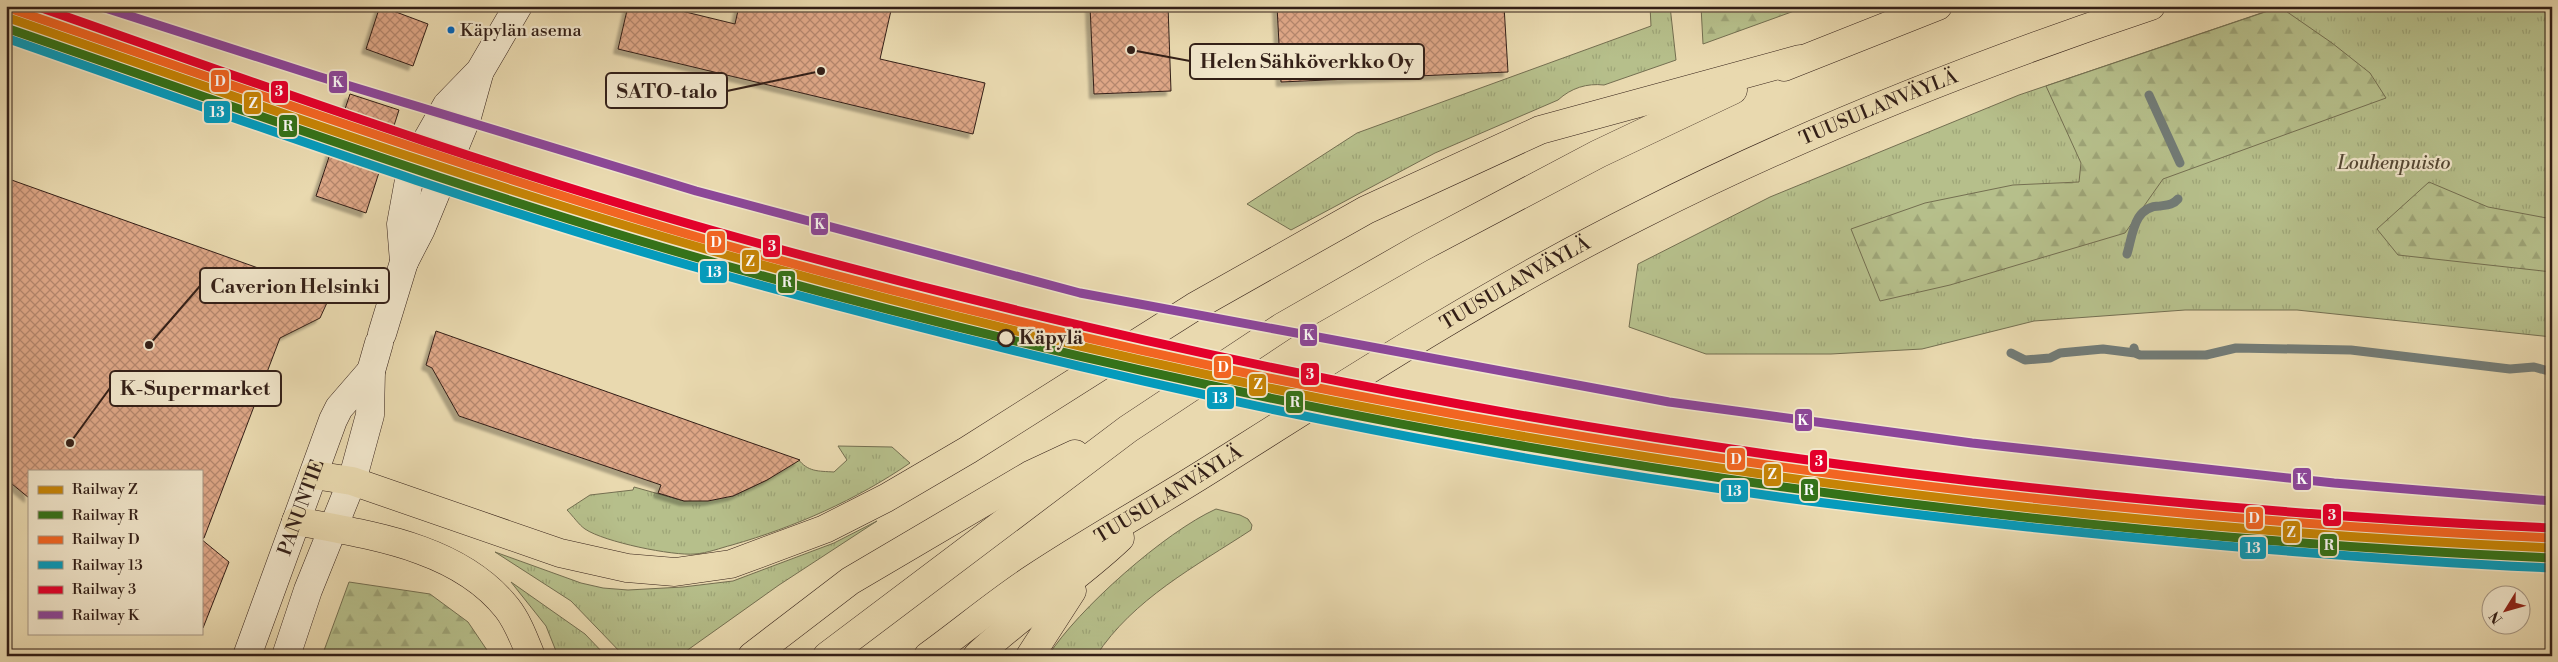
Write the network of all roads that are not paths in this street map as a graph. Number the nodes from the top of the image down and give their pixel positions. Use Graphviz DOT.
graph roads {
  1 [pos="518,6"];
  2 [pos="1938,6"];
  3 [pos="2151,6"];
  4 [pos="1800,59"];
  5 [pos="371,371"];
  6 [pos="1128,429"];
  7 [pos="314,475"];
  8 [pos="352,481"];
  9 [pos="1158,503"];
  10 [pos="296,521"];
  11 [pos="332,528"];
  12 [pos="1089,568"];
  13 [pos="247,656"];
  14 [pos="286,656"];
  15 [pos="531,656"];
  16 [pos="752,656"];
  17 [pos="827,656"];
  18 [pos="928,656"];
  19 [pos="977,656"];
  20 [pos="1030,656"];
  1 -- 5 [label="main road, PANUNTIE"];
  2 -- 4 [label="highway"];
  3 -- 9 [label="highway, TUUSULANVÄYLÄ"];
  4 -- 6 [label="highway"];
  4 -- 8 [label="highway"];
  5 -- 7 [label="main road, PANUNTIE"];
  5 -- 8 [label="main road, PANUNTIE"];
  6 -- 16 [label="highway"];
  6 -- 17 [label="highway"];
  7 -- 8 [label="highway"];
  7 -- 10 [label="main road, PANUNTIE"];
  8 -- 11 [label="main road, PANUNTIE"];
  9 -- 12 [label="highway"];
  9 -- 18 [label="highway, TUUSULANVÄYLÄ"];
  10 -- 11 [label="highway"];
  10 -- 13 [label="main road, PANUNTIE"];
  11 -- 14 [label="main road, PANUNTIE"];
  11 -- 15 [label="highway"];
  12 -- 19 [label="highway"];
  12 -- 20 [label="highway"];
}
